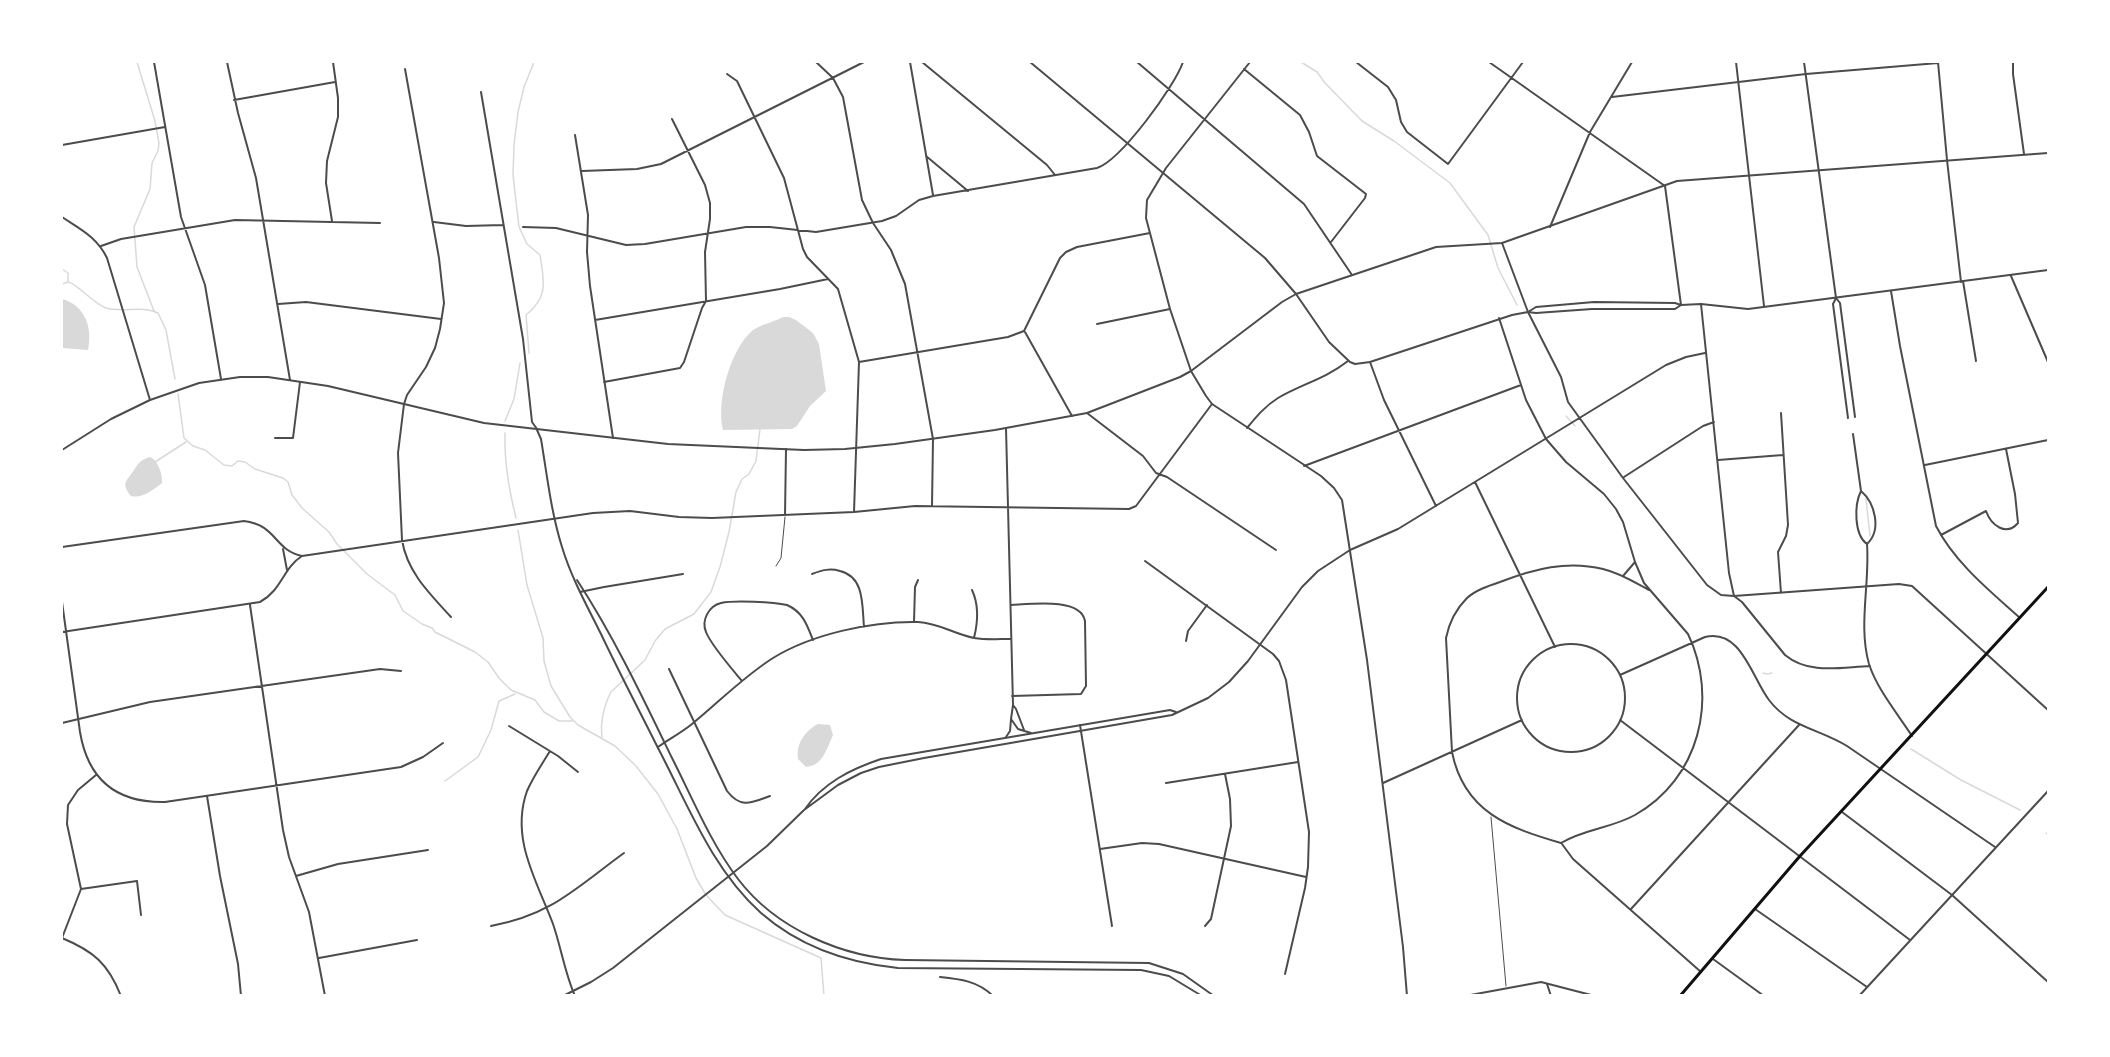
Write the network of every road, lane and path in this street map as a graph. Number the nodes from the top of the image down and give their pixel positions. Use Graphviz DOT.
graph roads {
  1 [pos="154,62"];
  2 [pos="227,62"];
  3 [pos="333,62"];
  4 [pos="816,62"];
  5 [pos="864,62"];
  6 [pos="910,62"];
  7 [pos="922,62"];
  8 [pos="1030,62"];
  9 [pos="1137,62"];
  10 [pos="1183,62"];
  11 [pos="1250,62"];
  12 [pos="1356,62"];
  13 [pos="1489,62"];
  14 [pos="1523,62"];
  15 [pos="1632,62"];
  16 [pos="1736,62"];
  17 [pos="1804,62"];
  18 [pos="1938,62"];
  19 [pos="2013,62"];
  20 [pos="405,69"];
  21 [pos="1244,69"];
  22 [pos="727,74"];
  23 [pos="1806,75"];
  24 [pos="1512,77"];
  25 [pos="833,78"];
  26 [pos="336,82"];
  27 [pos="1738,82"];
  28 [pos="1170,89"];
  29 [pos="481,92"];
  30 [pos="1612,97"];
  31 [pos="234,100"];
  32 [pos="754,117"];
  33 [pos="1204,118"];
  34 [pos="672,119"];
  35 [pos="165,127"];
  36 [pos="1590,132"];
  37 [pos="575,135"];
  38 [pos="1127,142"];
  39 [pos="62,145"];
  40 [pos="688,151"];
  41 [pos="2049,153"];
  42 [pos="2024,154"];
  43 [pos="926,156"];
  44 [pos="1947,160"];
  45 [pos="1820,170"];
  46 [pos="582,171"];
  47 [pos="1164,172"];
  48 [pos="1055,175"];
  49 [pos="1749,175"];
  50 [pos="1665,186"];
  51 [pos="968,191"];
  52 [pos="933,196"];
  53 [pos="62,217"];
  54 [pos="263,220"];
  55 [pos="332,221"];
  56 [pos="433,222"];
  57 [pos="380,223"];
  58 [pos="873,223"];
  59 [pos="503,225"];
  60 [pos="523,226"];
  61 [pos="1550,227"];
  62 [pos="184,229"];
  63 [pos="797,230"];
  64 [pos="1150,232"];
  65 [pos="707,234"];
  66 [pos="588,236"];
  67 [pos="1331,242"];
  68 [pos="1502,243"];
  69 [pos="101,246"];
  70 [pos="2049,270"];
  71 [pos="1352,275"];
  72 [pos="2011,276"];
  73 [pos="828,279"];
  74 [pos="1962,282"];
  75 [pos="1891,291"];
  76 [pos="1296,294"];
  77 [pos="1836,298"];
  78 [pos="706,301"];
  79 [pos="278,304"];
  80 [pos="1701,304"];
  81 [pos="1681,305"];
  82 [pos="1764,307"];
  83 [pos="1170,309"];
  84 [pos="1528,312"];
  85 [pos="1499,318"];
  86 [pos="441,319"];
  87 [pos="595,320"];
  88 [pos="1097,324"];
  89 [pos="1024,331"];
  90 [pos="917,352"];
  91 [pos="1706,353"];
  92 [pos="1348,361"];
  93 [pos="1976,361"];
  94 [pos="859,362"];
  95 [pos="1370,362"];
  96 [pos="2049,362"];
  97 [pos="1191,371"];
  98 [pos="221,379"];
  99 [pos="290,380"];
  100 [pos="300,382"];
  101 [pos="604,382"];
  102 [pos="1521,385"];
  103 [pos="150,400"];
  104 [pos="404,404"];
  105 [pos="1212,404"];
  106 [pos="1087,413"];
  107 [pos="1781,413"];
  108 [pos="1071,416"];
  109 [pos="1855,417"];
  110 [pos="1579,418"];
  111 [pos="1848,418"];
  112 [pos="1714,422"];
  113 [pos="1006,428"];
  114 [pos="1247,428"];
  115 [pos="537,429"];
  116 [pos="1399,430"];
  117 [pos="1853,434"];
  118 [pos="275,438"];
  119 [pos="613,438"];
  120 [pos="933,439"];
  121 [pos="1546,439"];
  122 [pos="2049,440"];
  123 [pos="855,448"];
  124 [pos="786,449"];
  125 [pos="2006,449"];
  126 [pos="62,450"];
  127 [pos="1783,455"];
  128 [pos="1718,460"];
  129 [pos="1924,465"];
  130 [pos="1304,466"];
  131 [pos="1161,475"];
  132 [pos="1623,478"];
  133 [pos="1475,482"];
  134 [pos="1861,491"];
  135 [pos="932,506"];
  136 [pos="1436,506"];
  137 [pos="1008,507"];
  138 [pos="854,512"];
  139 [pos="785,515"];
  140 [pos="555,519"];
  141 [pos="1941,535"];
  142 [pos="402,540"];
  143 [pos="1867,544"];
  144 [pos="62,547"];
  145 [pos="283,548"];
  146 [pos="1276,550"];
  147 [pos="1350,550"];
  148 [pos="302,556"];
  149 [pos="1145,561"];
  150 [pos="1635,562"];
  151 [pos="776,566"];
  152 [pos="287,570"];
  153 [pos="683,574"];
  154 [pos="813,574"];
  155 [pos="574,575"];
  156 [pos="1521,575"];
  157 [pos="1623,576"];
  158 [pos="918,580"];
  159 [pos="1866,587"];
  160 [pos="2049,587"];
  161 [pos="972,590"];
  162 [pos="1649,590"];
  163 [pos="585,591"];
  164 [pos="580,592"];
  165 [pos="1781,593"];
  166 [pos="1734,596"];
  167 [pos="62,602"];
  168 [pos="250,605"];
  169 [pos="1011,605"];
  170 [pos="1207,605"];
  171 [pos="451,617"];
  172 [pos="2020,618"];
  173 [pos="914,622"];
  174 [pos="864,627"];
  175 [pos="64,632"];
  176 [pos="974,638"];
  177 [pos="1011,639"];
  178 [pos="1186,640"];
  179 [pos="813,641"];
  180 [pos="1692,643"];
  181 [pos="1260,645"];
  182 [pos="1555,647"];
  183 [pos="1987,654"];
  184 [pos="1870,666"];
  185 [pos="669,669"];
  186 [pos="401,671"];
  187 [pos="1620,675"];
  188 [pos="742,681"];
  189 [pos="262,687"];
  190 [pos="1012,696"];
  191 [pos="1013,705"];
  192 [pos="2049,710"];
  193 [pos="1176,712"];
  194 [pos="78,719"];
  195 [pos="1011,719"];
  196 [pos="1522,720"];
  197 [pos="1620,720"];
  198 [pos="695,722"];
  199 [pos="62,723"];
  200 [pos="1080,725"];
  201 [pos="1799,725"];
  202 [pos="508,726"];
  203 [pos="1024,730"];
  204 [pos="1080,732"];
  205 [pos="1031,734"];
  206 [pos="1912,736"];
  207 [pos="1006,737"];
  208 [pos="1033,739"];
  209 [pos="665,742"];
  210 [pos="443,743"];
  211 [pos="658,747"];
  212 [pos="550,751"];
  213 [pos="1452,752"];
  214 [pos="1298,762"];
  215 [pos="867,764"];
  216 [pos="1683,768"];
  217 [pos="1881,769"];
  218 [pos="867,771"];
  219 [pos="578,772"];
  220 [pos="1225,774"];
  221 [pos="96,775"];
  222 [pos="1166,783"];
  223 [pos="1383,784"];
  224 [pos="277,785"];
  225 [pos="2049,791"];
  226 [pos="207,796"];
  227 [pos="770,796"];
  228 [pos="1729,803"];
  229 [pos="804,810"];
  230 [pos="1842,812"];
  231 [pos="1491,815"];
  232 [pos="1561,843"];
  233 [pos="1996,847"];
  234 [pos="1100,849"];
  235 [pos="428,850"];
  236 [pos="624,853"];
  237 [pos="1800,856"];
  238 [pos="1225,859"];
  239 [pos="734,873"];
  240 [pos="296,876"];
  241 [pos="728,877"];
  242 [pos="1306,878"];
  243 [pos="81,889"];
  244 [pos="1952,895"];
  245 [pos="547,909"];
  246 [pos="1631,909"];
  247 [pos="1755,909"];
  248 [pos="141,915"];
  249 [pos="491,926"];
  250 [pos="1113,926"];
  251 [pos="1204,926"];
  252 [pos="62,938"];
  253 [pos="417,940"];
  254 [pos="1910,940"];
  255 [pos="318,958"];
  256 [pos="1713,958"];
  257 [pos="1701,972"];
  258 [pos="1285,974"];
  259 [pos="940,976"];
  260 [pos="2049,982"];
  261 [pos="1546,983"];
  262 [pos="1867,987"];
  263 [pos="1506,988"];
  264 [pos="573,991"];
  265 [pos="121,996"];
  266 [pos="241,996"];
  267 [pos="325,996"];
  268 [pos="563,996"];
  269 [pos="575,996"];
  270 [pos="993,996"];
  271 [pos="1202,996"];
  272 [pos="1214,996"];
  273 [pos="1407,996"];
  274 [pos="1465,996"];
  275 [pos="1551,996"];
  276 [pos="1595,996"];
  277 [pos="1680,996"];
  278 [pos="1764,996"];
  279 [pos="1859,996"];
  1 -- 35 [label="street"];
  2 -- 31 [label="street"];
  3 -- 26 [label="street"];
  4 -- 25 [label="street"];
  5 -- 25 [label="street"];
  6 -- 43 [label="street"];
  7 -- 48 [label="street"];
  8 -- 38 [label="street"];
  9 -- 28 [label="street"];
  10 -- 28 [label="street"];
  11 -- 21 [label="street"];
  12 -- 24 [label="street"];
  13 -- 24 [label="street"];
  14 -- 24 [label="street"];
  15 -- 30 [label="street"];
  16 -- 27 [label="street"];
  17 -- 23 [label="street"];
  18 -- 23 [label="street"];
  18 -- 44 [label="street"];
  19 -- 42 [label="street"];
  20 -- 56 [label="street"];
  21 -- 33 [label="street"];
  21 -- 67 [label="street"];
  22 -- 32 [label="street"];
  23 -- 27 [label="street"];
  23 -- 45 [label="street"];
  24 -- 36 [label="street"];
  25 -- 32 [label="street"];
  25 -- 58 [label="street"];
  26 -- 31 [label="street"];
  26 -- 55 [label="street"];
  27 -- 30 [label="street"];
  27 -- 49 [label="street"];
  28 -- 33 [label="street"];
  28 -- 38 [label="street"];
  29 -- 59 [label="street"];
  30 -- 36 [label="street"];
  31 -- 54 [label="street"];
  32 -- 40 [label="street"];
  32 -- 63 [label="street"];
  33 -- 47 [label="street"];
  33 -- 67 [label="street"];
  34 -- 40 [label="street"];
  35 -- 39 [label="street"];
  35 -- 62 [label="street"];
  36 -- 50 [label="street"];
  36 -- 61 [label="street"];
  37 -- 46 [label="street"];
  38 -- 47 [label="street"];
  38 -- 48 [label="street"];
  40 -- 46 [label="street"];
  40 -- 65 [label="street"];
  41 -- 42 [label="street"];
  42 -- 44 [label="street"];
  43 -- 51 [label="street"];
  43 -- 52 [label="street"];
  44 -- 45 [label="street"];
  44 -- 74 [label="street"];
  45 -- 49 [label="street"];
  45 -- 77 [label="street"];
  46 -- 66 [label="street"];
  47 -- 64 [label="street"];
  47 -- 76 [label="street"];
  48 -- 51 [label="street"];
  49 -- 50 [label="street"];
  49 -- 82 [label="street"];
  50 -- 61 [label="street"];
  50 -- 81 [label="street"];
  51 -- 52 [label="street"];
  52 -- 58 [label="street"];
  53 -- 69 [label="street"];
  54 -- 55 [label="street"];
  54 -- 62 [label="street"];
  54 -- 79 [label="street"];
  55 -- 57 [label="street"];
  56 -- 59 [label="street"];
  56 -- 86 [label="street"];
  58 -- 63 [label="street"];
  58 -- 90 [label="street"];
  59 -- 115 [label="street"];
  60 -- 66 [label="street"];
  61 -- 68 [label="street"];
  62 -- 69 [label="street"];
  62 -- 98 [label="street"];
  63 -- 65 [label="street"];
  63 -- 73 [label="street"];
  64 -- 83 [label="street"];
  64 -- 89 [label="street"];
  65 -- 66 [label="street"];
  65 -- 78 [label="street"];
  66 -- 87 [label="street"];
  67 -- 71 [label="street"];
  68 -- 71 [label="street"];
  68 -- 84 [label="street"];
  69 -- 103 [label="street"];
  70 -- 72 [label="street"];
  71 -- 76 [label="street"];
  72 -- 74 [label="street"];
  72 -- 96 [label="street"];
  73 -- 78 [label="street"];
  73 -- 94 [label="street"];
  74 -- 75 [label="street"];
  74 -- 93 [label="street"];
  75 -- 77 [label="street"];
  75 -- 129 [label="street"];
  76 -- 92 [label="street"];
  76 -- 97 [label="street"];
  77 -- 82 [label="street"];
  77 -- 109 [label="street"];
  77 -- 111 [label="street"];
  78 -- 87 [label="street"];
  78 -- 101 [label="street"];
  79 -- 86 [label="street"];
  79 -- 99 [label="street"];
  80 -- 81 [label="street"];
  80 -- 82 [label="street"];
  80 -- 91 [label="street"];
  81 -- 84 [label="street"];
  81 -- 84 [label="street"];
  83 -- 88 [label="street"];
  83 -- 97 [label="street"];
  84 -- 85 [label="street"];
  84 -- 110 [label="street"];
  85 -- 95 [label="street"];
  85 -- 102 [label="street"];
  86 -- 104 [label="street"];
  87 -- 101 [label="street"];
  89 -- 90 [label="street"];
  89 -- 108 [label="street"];
  90 -- 94 [label="street"];
  90 -- 120 [label="street"];
  91 -- 110 [label="street"];
  91 -- 112 [label="street"];
  92 -- 95 [label="street"];
  92 -- 114 [label="street"];
  94 -- 123 [label="street"];
  95 -- 116 [label="street"];
  97 -- 105 [label="street"];
  97 -- 106 [label="street"];
  98 -- 99 [label="street"];
  98 -- 103 [label="street"];
  99 -- 100 [label="street"];
  100 -- 104 [label="street"];
  100 -- 118 [label="street"];
  101 -- 119 [label="street"];
  102 -- 116 [label="street"];
  102 -- 121 [label="street"];
  103 -- 126 [label="street"];
  104 -- 115 [label="street"];
  104 -- 142 [label="street"];
  105 -- 114 [label="street"];
  105 -- 131 [label="street"];
  106 -- 108 [label="street"];
  106 -- 131 [label="street"];
  107 -- 127 [label="street"];
  108 -- 113 [label="street"];
  110 -- 121 [label="street"];
  110 -- 132 [label="street"];
  112 -- 128 [label="street"];
  112 -- 132 [label="street"];
  113 -- 120 [label="street"];
  113 -- 137 [label="street"];
  114 -- 130 [label="street"];
  115 -- 119 [label="street"];
  115 -- 140 [label="street"];
  116 -- 130 [label="street"];
  116 -- 136 [label="street"];
  117 -- 134 [label="street"];
  119 -- 124 [label="street"];
  120 -- 123 [label="street"];
  120 -- 135 [label="street"];
  121 -- 133 [label="street"];
  121 -- 150 [label="street"];
  122 -- 125 [label="street"];
  123 -- 124 [label="street"];
  123 -- 138 [label="street"];
  124 -- 139 [label="street"];
  125 -- 129 [label="street"];
  125 -- 141 [label="street"];
  127 -- 128 [label="street"];
  127 -- 165 [label="street"];
  128 -- 166 [label="street"];
  129 -- 141 [label="street"];
  130 -- 147 [label="street"];
  131 -- 137 [label="street"];
  131 -- 146 [label="street"];
  132 -- 166 [label="street"];
  133 -- 136 [label="street"];
  133 -- 156 [label="street"];
  134 -- 143 [label="street"];
  134 -- 143 [label="street"];
  135 -- 137 [label="street"];
  135 -- 138 [label="street"];
  136 -- 147 [label="street"];
  137 -- 169 [label="street"];
  138 -- 139 [label="street"];
  139 -- 140 [label="street"];
  139 -- 151 [label="lane"];
  140 -- 142 [label="street"];
  140 -- 155 [label="street"];
  141 -- 172 [label="street"];
  142 -- 148 [label="street"];
  142 -- 171 [label="street"];
  143 -- 159 [label="street"];
  144 -- 145 [label="street"];
  145 -- 148 [label="street"];
  145 -- 152 [label="street"];
  147 -- 181 [label="street"];
  147 -- 223 [label="street"];
  148 -- 152 [label="street"];
  149 -- 170 [label="street"];
  150 -- 157 [label="street"];
  150 -- 162 [label="street"];
  152 -- 168 [label="street"];
  153 -- 163 [label="street"];
  154 -- 174 [label="street"];
  155 -- 163 [label="street"];
  155 -- 164 [label="street"];
  156 -- 157 [label="street"];
  156 -- 182 [label="street"];
  156 -- 213 [label="street"];
  157 -- 162 [label="street"];
  158 -- 173 [label="street"];
  159 -- 165 [label="street"];
  159 -- 183 [label="street"];
  159 -- 184 [label="street"];
  160 -- 172 [label="main road"];
  161 -- 176 [label="street"];
  162 -- 180 [label="street"];
  163 -- 164 [label="street"];
  163 -- 209 [label="street"];
  164 -- 211 [label="street"];
  165 -- 166 [label="street"];
  166 -- 184 [label="street"];
  167 -- 175 [label="street"];
  168 -- 175 [label="street"];
  168 -- 189 [label="street"];
  169 -- 177 [label="street"];
  169 -- 190 [label="street"];
  170 -- 178 [label="street"];
  170 -- 181 [label="street"];
  172 -- 183 [label="main road"];
  173 -- 174 [label="street"];
  173 -- 176 [label="street"];
  174 -- 179 [label="street"];
  175 -- 194 [label="street"];
  176 -- 177 [label="street"];
  177 -- 190 [label="street"];
  179 -- 188 [label="street"];
  179 -- 188 [label="street"];
  180 -- 187 [label="street"];
  180 -- 201 [label="street"];
  180 -- 216 [label="street"];
  181 -- 193 [label="street"];
  181 -- 214 [label="street"];
  182 -- 187 [label="street"];
  182 -- 196 [label="street"];
  183 -- 192 [label="street"];
  183 -- 206 [label="main road"];
  184 -- 206 [label="street"];
  185 -- 198 [label="street"];
  186 -- 189 [label="street"];
  187 -- 197 [label="street"];
  188 -- 198 [label="street"];
  189 -- 194 [label="street"];
  189 -- 224 [label="street"];
  190 -- 191 [label="street"];
  191 -- 195 [label="street"];
  191 -- 203 [label="street"];
  193 -- 200 [label="street"];
  193 -- 204 [label="street"];
  194 -- 199 [label="street"];
  194 -- 221 [label="street"];
  195 -- 203 [label="street"];
  195 -- 207 [label="street"];
  196 -- 197 [label="street"];
  196 -- 213 [label="street"];
  197 -- 216 [label="street"];
  198 -- 209 [label="street"];
  198 -- 227 [label="street"];
  200 -- 204 [label="street"];
  200 -- 205 [label="street"];
  201 -- 217 [label="street"];
  201 -- 228 [label="street"];
  202 -- 212 [label="street"];
  203 -- 205 [label="street"];
  204 -- 208 [label="street"];
  204 -- 234 [label="street"];
  205 -- 207 [label="street"];
  205 -- 208 [label="street"];
  206 -- 217 [label="main road"];
  207 -- 215 [label="street"];
  208 -- 218 [label="street"];
  209 -- 211 [label="street"];
  209 -- 239 [label="street"];
  210 -- 224 [label="street"];
  211 -- 241 [label="street"];
  212 -- 219 [label="street"];
  212 -- 245 [label="street"];
  213 -- 223 [label="street"];
  213 -- 231 [label="street"];
  214 -- 220 [label="street"];
  214 -- 242 [label="street"];
  215 -- 218 [label="street"];
  215 -- 229 [label="street"];
  216 -- 228 [label="street"];
  216 -- 232 [label="street"];
  217 -- 230 [label="main road"];
  217 -- 233 [label="street"];
  218 -- 229 [label="street"];
  220 -- 222 [label="street"];
  220 -- 238 [label="street"];
  221 -- 226 [label="street"];
  221 -- 243 [label="street"];
  223 -- 273 [label="street"];
  224 -- 226 [label="street"];
  224 -- 240 [label="street"];
  225 -- 233 [label="street"];
  226 -- 266 [label="street"];
  228 -- 237 [label="street"];
  228 -- 246 [label="street"];
  229 -- 239 [label="street"];
  230 -- 237 [label="main road"];
  230 -- 244 [label="street"];
  231 -- 232 [label="street"];
  231 -- 263 [label="lane"];
  232 -- 246 [label="street"];
  233 -- 244 [label="street"];
  234 -- 238 [label="street"];
  234 -- 250 [label="street"];
  235 -- 240 [label="street"];
  236 -- 245 [label="street"];
  237 -- 247 [label="main road"];
  237 -- 254 [label="street"];
  238 -- 242 [label="street"];
  238 -- 251 [label="street"];
  239 -- 241 [label="street"];
  239 -- 272 [label="street"];
  240 -- 255 [label="street"];
  241 -- 264 [label="street"];
  241 -- 271 [label="street"];
  242 -- 258 [label="street"];
  243 -- 248 [label="street"];
  243 -- 252 [label="street"];
  244 -- 254 [label="street"];
  244 -- 260 [label="street"];
  245 -- 249 [label="street"];
  245 -- 264 [label="street"];
  246 -- 257 [label="street"];
  247 -- 256 [label="main road"];
  247 -- 262 [label="street"];
  252 -- 265 [label="street"];
  253 -- 255 [label="street"];
  254 -- 262 [label="street"];
  255 -- 267 [label="street"];
  256 -- 257 [label="main road"];
  256 -- 278 [label="street"];
  257 -- 277 [label="main road"];
  259 -- 270 [label="street"];
  261 -- 263 [label="street"];
  261 -- 275 [label="street"];
  261 -- 276 [label="street"];
  262 -- 279 [label="street"];
  263 -- 274 [label="street"];
  264 -- 268 [label="street"];
  264 -- 269 [label="street"];
}
